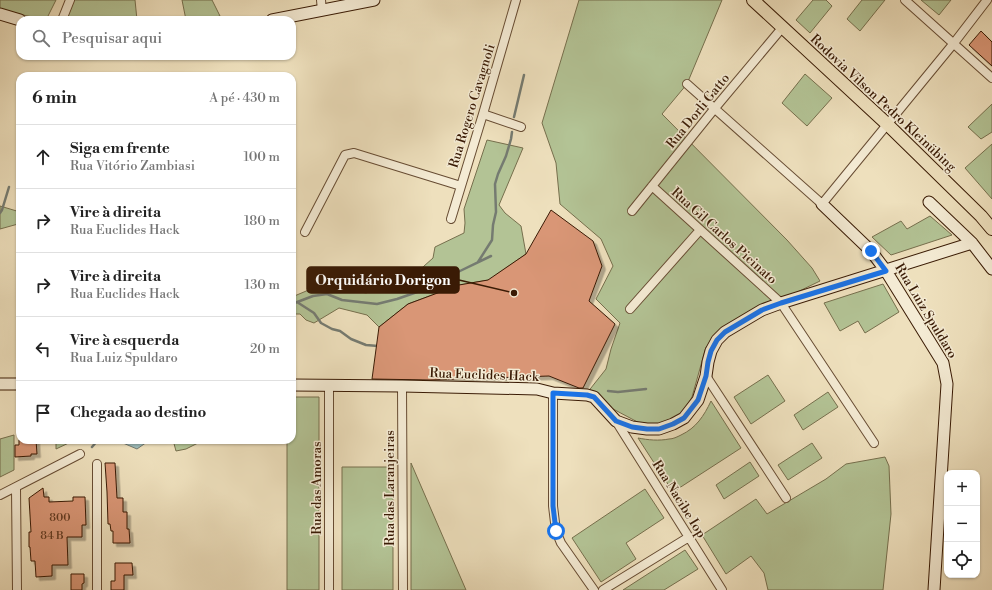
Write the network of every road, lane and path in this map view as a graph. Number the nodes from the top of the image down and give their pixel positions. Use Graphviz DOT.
graph roads {
  1 [pos="70,0"];
  2 [pos="374,0"];
  3 [pos="516,0"];
  4 [pos="753,0"];
  5 [pos="905,0"];
  6 [pos="987,0"];
  7 [pos="321,5"];
  8 [pos="0,14"];
  9 [pos="64,16"];
  10 [pos="285,16"];
  11 [pos="16,19"];
  12 [pos="782,28"];
  13 [pos="954,43"];
  14 [pos="992,78"];
  15 [pos="687,84"];
  16 [pos="715,108"];
  17 [pos="483,114"];
  18 [pos="887,124"];
  19 [pos="521,127"];
  20 [pos="461,186"];
  21 [pos="652,186"];
  22 [pos="930,202"];
  23 [pos="822,204"];
  24 [pos="632,211"];
  25 [pos="451,219"];
  26 [pos="992,229"];
  27 [pos="700,230"];
  28 [pos="305,232"];
  29 [pos="972,243"];
  30 [pos="992,269"];
  31 [pos="886,271"];
  32 [pos="781,303"];
  33 [pos="630,309"];
  34 [pos="706,376"];
  35 [pos="0,384"];
  36 [pos="16,384"];
  37 [pos="296,385"];
  38 [pos="329,386"];
  39 [pos="402,386"];
  40 [pos="553,393"];
  41 [pos="616,421"];
  42 [pos="874,443"];
  43 [pos="80,454"];
  44 [pos="97,464"];
  45 [pos="16,488"];
  46 [pos="0,495"];
  47 [pos="786,498"];
  48 [pos="689,538"];
  49 [pos="17,590"];
  50 [pos="97,590"];
  51 [pos="329,590"];
  52 [pos="402,590"];
  53 [pos="594,590"];
  54 [pos="603,590"];
  55 [pos="722,590"];
  56 [pos="934,590"];
  1 -- 9 [label="street"];
  2 -- 7 [label="street"];
  3 -- 17 [label="street, Rua Rogero Cavagnoli"];
  4 -- 12 [label="main road, Rodovia Vilson Pedro Kleinübing"];
  5 -- 13 [label="street"];
  6 -- 13 [label="street"];
  7 -- 10 [label="street"];
  8 -- 11 [label="street"];
  12 -- 16 [label="street, Rua Dorli Gatto"];
  12 -- 18 [label="main road, Rodovia Vilson Pedro Kleinübing"];
  13 -- 14 [label="street"];
  13 -- 18 [label="street"];
  15 -- 16 [label="street, Rua Luiz Spuldaro"];
  16 -- 21 [label="street, Rua Dorli Gatto"];
  16 -- 23 [label="street, Rua Luiz Spuldaro"];
  17 -- 19 [label="street"];
  17 -- 20 [label="street, Rua Rogero Cavagnoli"];
  18 -- 23 [label="street"];
  18 -- 26 [label="main road, Rodovia Vilson Pedro Kleinübing"];
  20 -- 25 [label="street, Rua Rogero Cavagnoli"];
  20 -- 28 [label="street"];
  21 -- 24 [label="street, Rua Dorli Gatto"];
  21 -- 27 [label="street, Rua Gil Carlos Picinato"];
  22 -- 29 [label="street"];
  23 -- 31 [label="street, Rua Luiz Spuldaro"];
  27 -- 32 [label="street, Rua Gil Carlos Picinato"];
  27 -- 33 [label="street"];
  29 -- 30 [label="street"];
  29 -- 31 [label="street, Rua Euclides Hack"];
  31 -- 32 [label="street, Rua Euclides Hack"];
  31 -- 56 [label="street, Rua Luiz Spuldaro"];
  32 -- 34 [label="street, Rua Euclides Hack"];
  32 -- 42 [label="street, Rua Gil Carlos Picinato"];
  34 -- 41 [label="street, Rua Euclides Hack"];
  34 -- 47 [label="street"];
  35 -- 36 [label="street"];
  37 -- 38 [label="street, Rua Euclides Hack"];
  38 -- 39 [label="street, Rua Euclides Hack"];
  38 -- 51 [label="street, Rua das Amoras"];
  39 -- 40 [label="street, Rua Euclides Hack"];
  39 -- 52 [label="street, Rua das Laranjeiras"];
  40 -- 41 [label="street, Rua Euclides Hack"];
  40 -- 53 [label="street"];
  41 -- 48 [label="street, Rua Nacibe Iop"];
  43 -- 45 [label="street"];
  44 -- 50 [label="street"];
  45 -- 46 [label="street"];
  45 -- 49 [label="street"];
  48 -- 54 [label="street"];
  48 -- 55 [label="street, Rua Nacibe Iop"];
}
